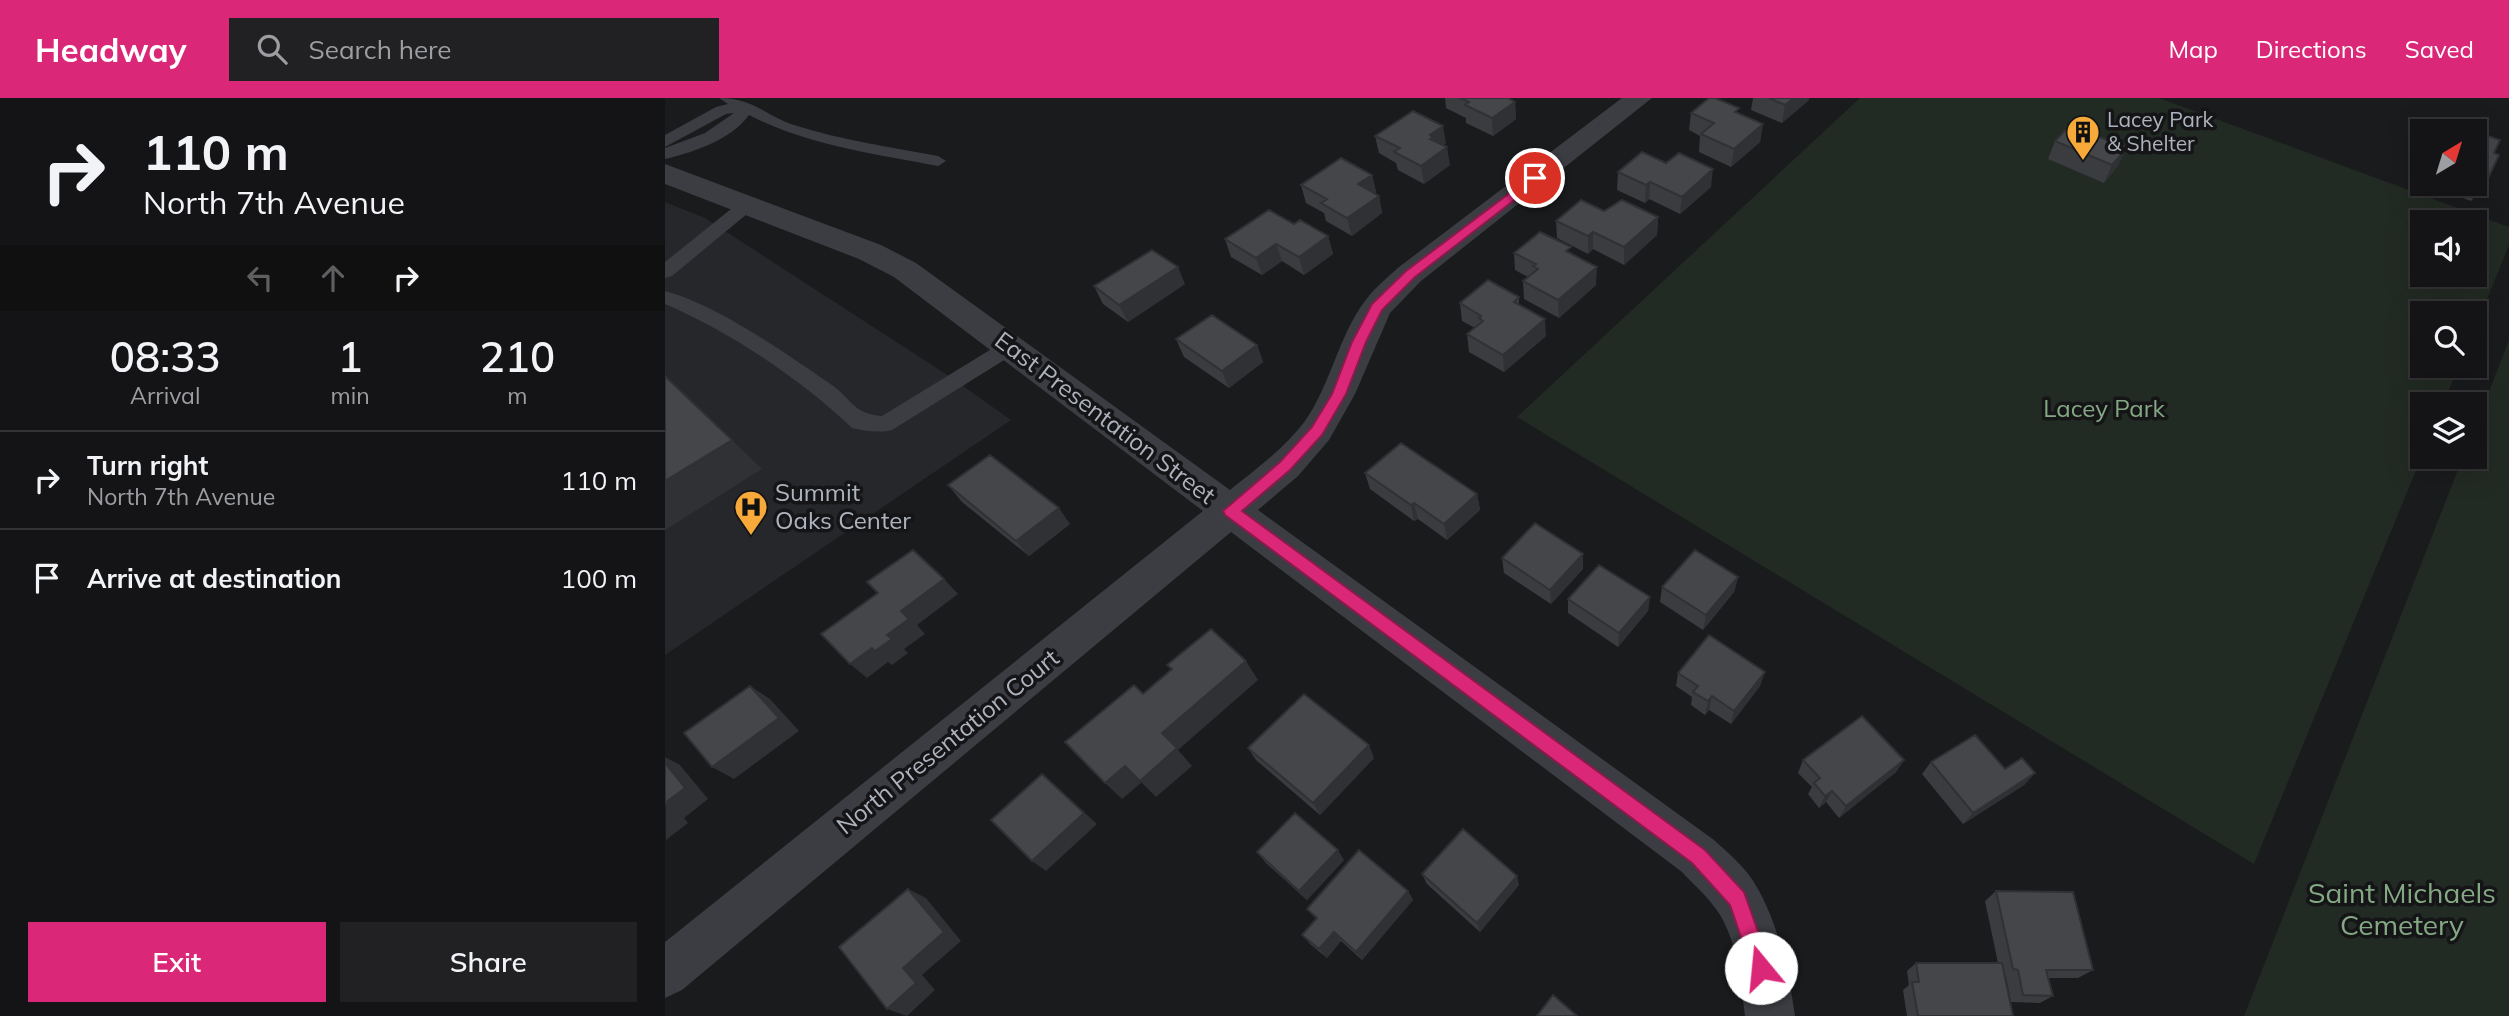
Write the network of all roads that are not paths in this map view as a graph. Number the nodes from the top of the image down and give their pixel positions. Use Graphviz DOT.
graph roads {
  1 [pos="727,98"];
  2 [pos="1639,98"];
  3 [pos="746,107"];
  4 [pos="665,142"];
  5 [pos="665,153"];
  6 [pos="938,161"];
  7 [pos="665,173"];
  8 [pos="747,205"];
  9 [pos="665,272"];
  10 [pos="665,297"];
  11 [pos="1010,347"];
  12 [pos="1231,511"];
  13 [pos="665,973"];
  14 [pos="1770,1016"];
  1 -- 3 [label="lane"];
  2 -- 12 [label="street, North Presentation Court"];
  3 -- 4 [label="lane"];
  3 -- 5 [label="lane"];
  3 -- 6 [label="lane"];
  7 -- 8 [label="street, East Presentation Street"];
  8 -- 9 [label="lane"];
  8 -- 11 [label="street, East Presentation Street"];
  10 -- 11 [label="lane"];
  11 -- 12 [label="street, East Presentation Street"];
  12 -- 13 [label="street, North Presentation Court"];
  12 -- 14 [label="street, East Presentation Street"];
}
